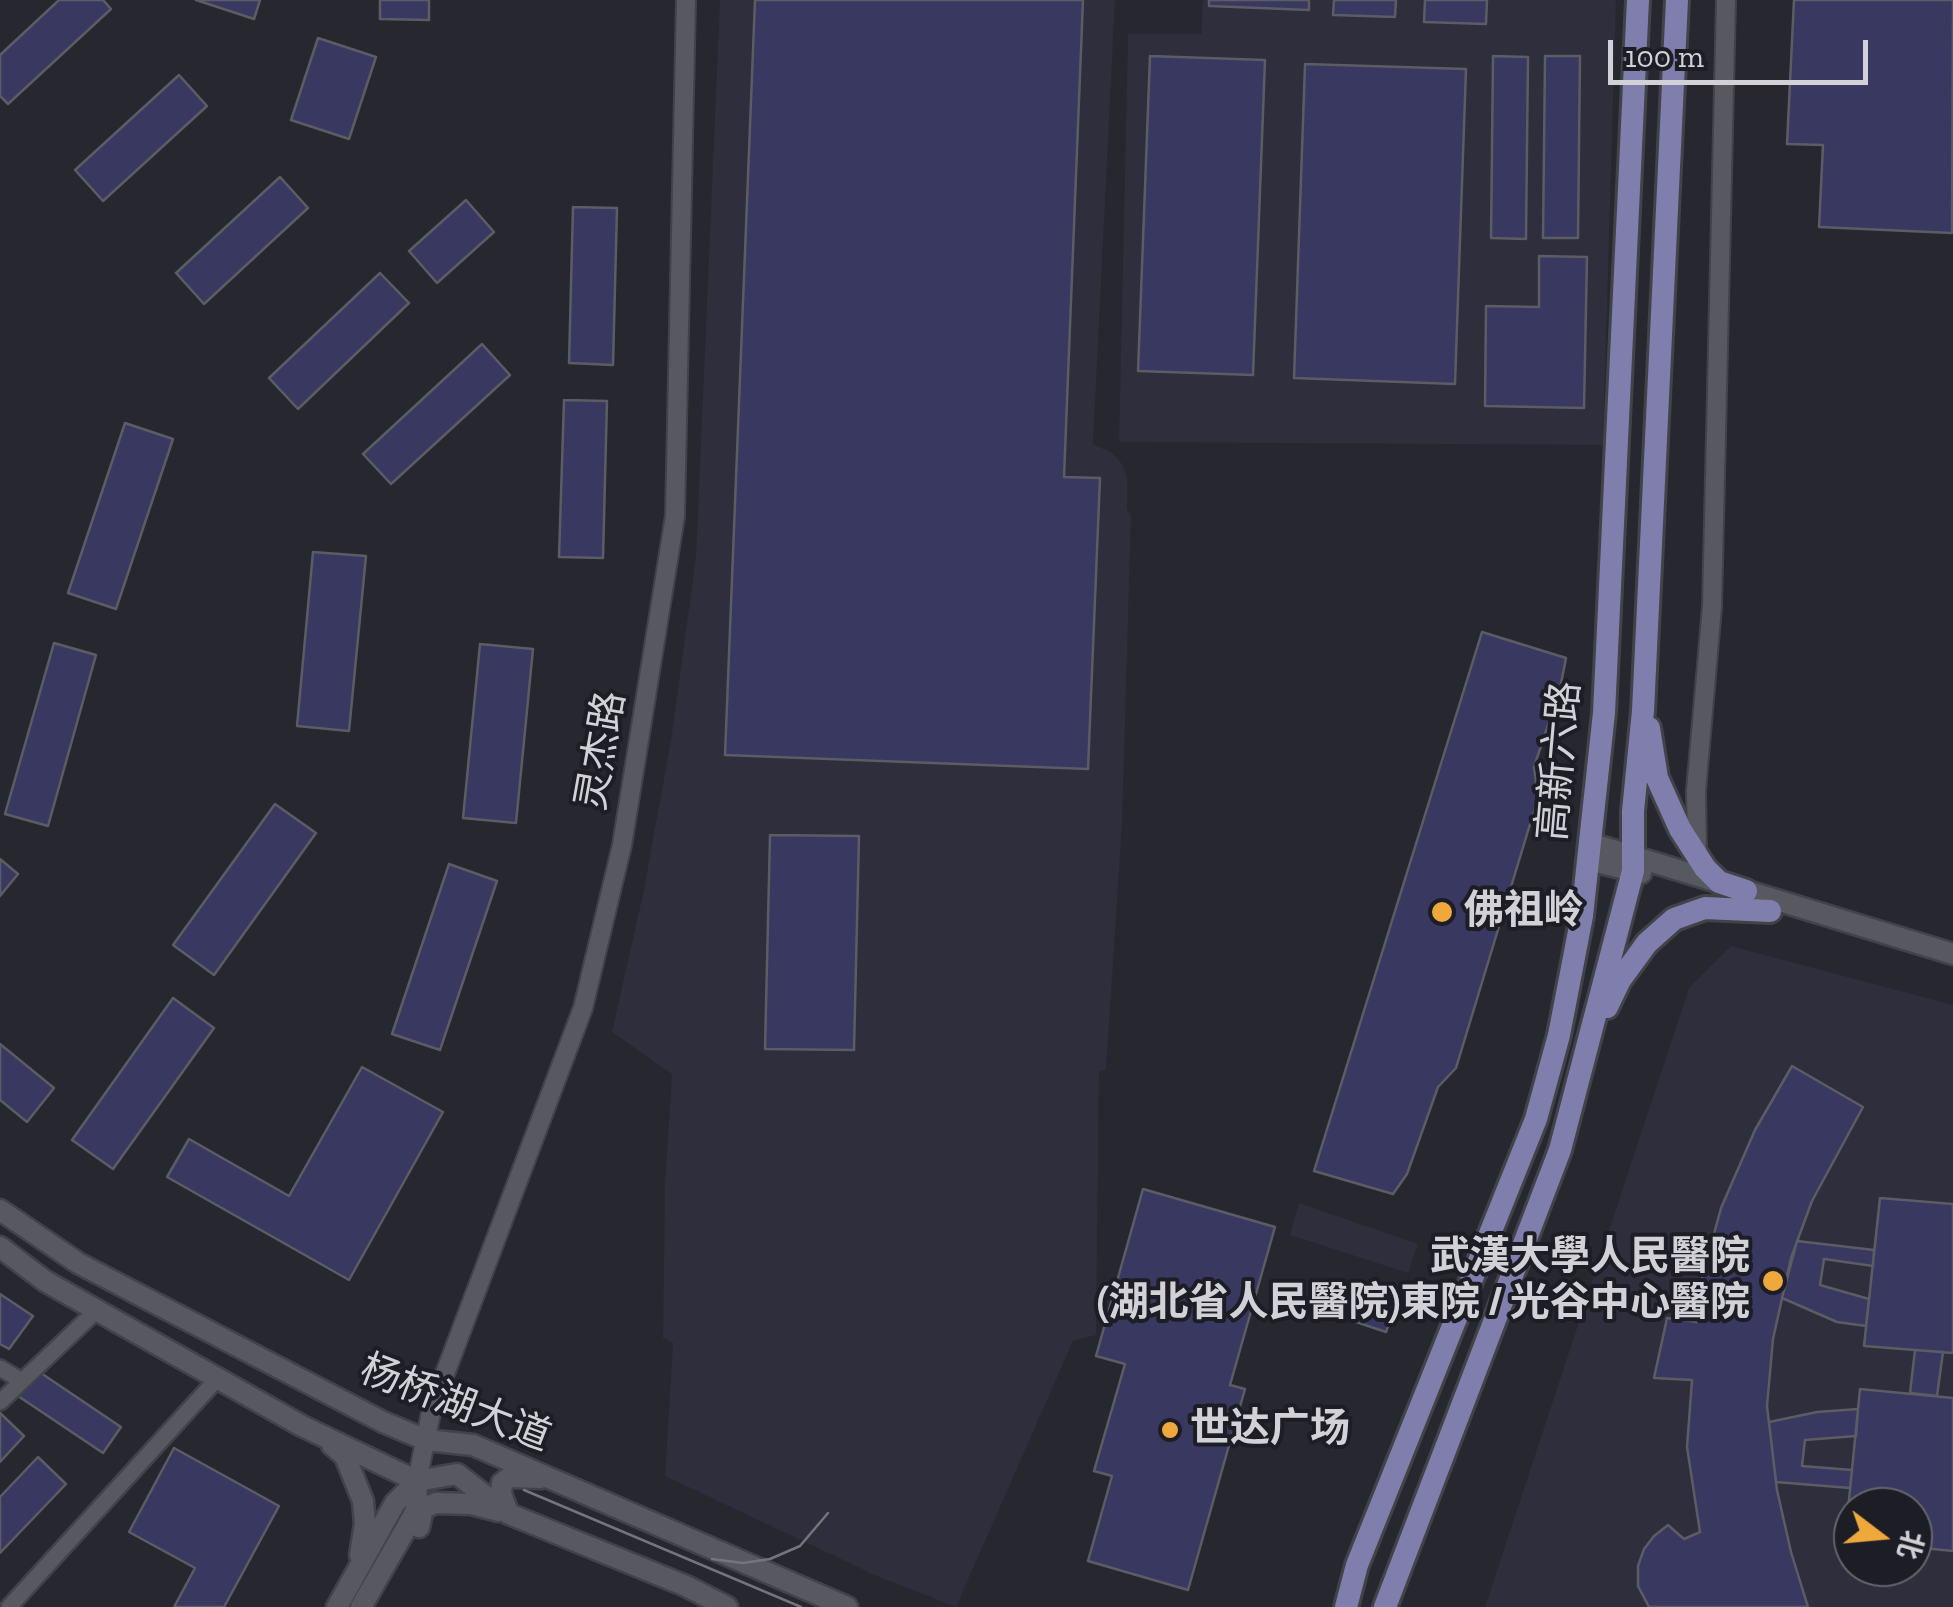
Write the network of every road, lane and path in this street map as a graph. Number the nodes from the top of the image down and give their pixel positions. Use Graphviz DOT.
graph roads {
  1 [pos="686,0"];
  2 [pos="1638,0"];
  3 [pos="1677,0"];
  4 [pos="1726,0"];
  5 [pos="1644,688"];
  6 [pos="1590,851"];
  7 [pos="1697,855"];
  8 [pos="1633,864"];
  9 [pos="1746,891"];
  10 [pos="1770,911"];
  11 [pos="1953,954"];
  12 [pos="1953,967"];
  13 [pos="1585,1051"];
  14 [pos="0,1210"];
  15 [pos="0,1246"];
  16 [pos="96,1310"];
  17 [pos="0,1368"];
  18 [pos="218,1379"];
  19 [pos="22,1381"];
  20 [pos="0,1402"];
  21 [pos="318,1434"];
  22 [pos="426,1440"];
  23 [pos="417,1481"];
  24 [pos="561,1482"];
  25 [pos="509,1514"];
  26 [pos="1358,1564"];
  27 [pos="355,1575"];
  28 [pos="366,1599"];
  29 [pos="7,1603"];
  30 [pos="337,1607"];
  31 [pos="727,1607"];
  32 [pos="847,1607"];
  33 [pos="1338,1607"];
  34 [pos="1346,1607"];
  35 [pos="1385,1607"];
  1 -- 22 [label="street, 灵杰路"];
  2 -- 6 [label="main road, 高新六路"];
  3 -- 5 [label="main road, 高新六路"];
  4 -- 7 [label="street"];
  5 -- 7 [label="main road"];
  5 -- 8 [label="main road, 高新六路"];
  6 -- 8 [label="main road"];
  6 -- 26 [label="main road, 高新六路"];
  7 -- 9 [label="main road"];
  8 -- 9 [label="main road"];
  8 -- 10 [label="main road"];
  8 -- 13 [label="main road, 高新六路"];
  9 -- 11 [label="main road"];
  10 -- 12 [label="main road"];
  10 -- 13 [label="main road"];
  13 -- 35 [label="main road, 高新六路"];
  14 -- 22 [label="main road, 杨桥湖大道"];
  15 -- 16 [label="main road, 杨桥湖大道"];
  16 -- 18 [label="main road, 杨桥湖大道"];
  16 -- 19 [label="street"];
  17 -- 19 [label="street"];
  18 -- 21 [label="main road, 杨桥湖大道"];
  18 -- 29 [label="street"];
  19 -- 20 [label="street"];
  21 -- 23 [label="main road, 杨桥湖大道"];
  21 -- 27 [label="main road"];
  22 -- 23 [label="street, 灵杰路"];
  22 -- 24 [label="main road, 杨桥湖大道"];
  23 -- 25 [label="main road, 杨桥湖大道"];
  23 -- 27 [label="main road"];
  23 -- 28 [label="main road"];
  24 -- 25 [label="main road"];
  24 -- 32 [label="main road, 杨桥湖大道"];
  25 -- 28 [label="main road"];
  25 -- 31 [label="main road, 杨桥湖大道"];
  26 -- 33 [label="main road"];
  26 -- 34 [label="main road, 高新六路"];
  27 -- 30 [label="main road"];
}
